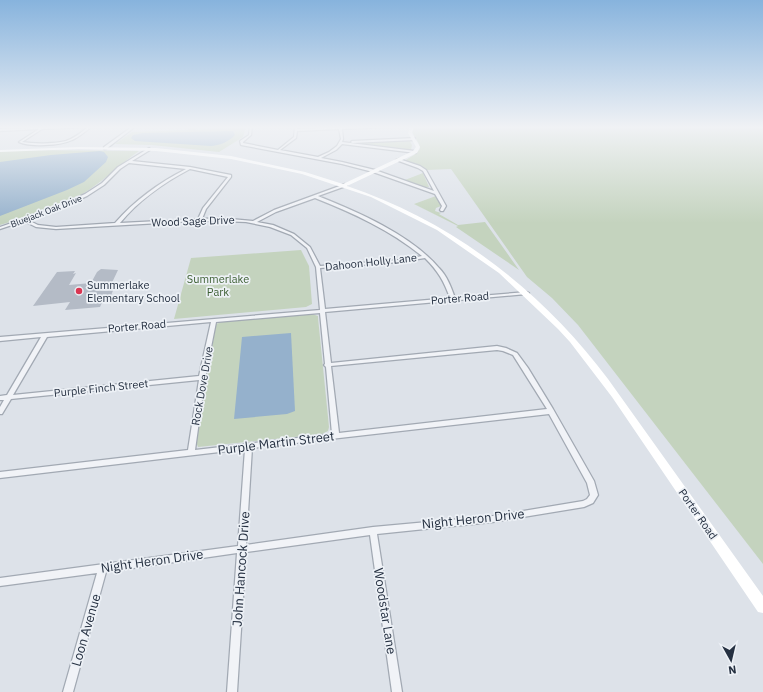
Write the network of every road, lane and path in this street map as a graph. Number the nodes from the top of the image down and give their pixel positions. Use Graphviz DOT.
graph roads {
  1 [pos="135,158"];
  2 [pos="230,158"];
  3 [pos="321,158"];
  4 [pos="402,158"];
  5 [pos="398,160"];
  6 [pos="129,162"];
  7 [pos="190,168"];
  8 [pos="374,171"];
  9 [pos="344,185"];
  10 [pos="437,194"];
  11 [pos="314,196"];
  12 [pos="442,210"];
  13 [pos="200,219"];
  14 [pos="24,220"];
  15 [pos="254,222"];
  16 [pos="116,224"];
  17 [pos="0,228"];
  18 [pos="424,257"];
  19 [pos="318,267"];
  20 [pos="527,293"];
  21 [pos="453,299"];
  22 [pos="322,311"];
  23 [pos="214,320"];
  24 [pos="45,335"];
  25 [pos="0,339"];
  26 [pos="328,365"];
  27 [pos="202,378"];
  28 [pos="8,397"];
  29 [pos="0,398"];
  30 [pos="551,411"];
  31 [pos="0,412"];
  32 [pos="336,436"];
  33 [pos="249,446"];
  34 [pos="191,453"];
  35 [pos="0,475"];
  36 [pos="373,530"];
  37 [pos="242,549"];
  38 [pos="103,568"];
  39 [pos="0,582"];
  40 [pos="763,607"];
  41 [pos="68,692"];
  42 [pos="232,692"];
  43 [pos="397,692"];
  1 -- 6 [label="street, Bluejack Oak Drive"];
  2 -- 9 [label="main road"];
  3 -- 8 [label="street"];
  4 -- 5 [label="main road"];
  5 -- 8 [label="main road"];
  5 -- 10 [label="street"];
  6 -- 7 [label="street"];
  6 -- 14 [label="street, Bluejack Oak Drive"];
  7 -- 13 [label="street"];
  7 -- 16 [label="street"];
  8 -- 9 [label="main road"];
  8 -- 10 [label="street"];
  9 -- 11 [label="street"];
  9 -- 20 [label="main road"];
  10 -- 12 [label="street"];
  11 -- 15 [label="street"];
  11 -- 18 [label="street"];
  13 -- 15 [label="street, Wood Sage Drive"];
  13 -- 16 [label="street, Wood Sage Drive"];
  14 -- 16 [label="street, Wood Sage Drive"];
  14 -- 17 [label="street, Bluejack Oak Drive"];
  15 -- 19 [label="street, Wood Sage Drive"];
  18 -- 19 [label="street, Dahoon Holly Lane"];
  18 -- 21 [label="street"];
  19 -- 22 [label="street, Wood Sage Drive"];
  20 -- 21 [label="street, Porter Road"];
  20 -- 40 [label="main road, Porter Road"];
  21 -- 22 [label="street, Porter Road"];
  22 -- 23 [label="street, Porter Road"];
  22 -- 26 [label="street, Wood Sage Drive"];
  23 -- 24 [label="street, Porter Road"];
  23 -- 27 [label="street, Rock Dove Drive"];
  24 -- 25 [label="street, Porter Road"];
  24 -- 28 [label="street"];
  26 -- 30 [label="street, Night Heron Drive"];
  26 -- 32 [label="street, Wood Sage Drive"];
  27 -- 28 [label="street, Purple Finch Street"];
  27 -- 34 [label="street, Rock Dove Drive"];
  28 -- 29 [label="street, Purple Finch Street"];
  28 -- 31 [label="street"];
  30 -- 32 [label="street, Purple Martin Street"];
  30 -- 36 [label="street, Night Heron Drive"];
  32 -- 33 [label="street, Purple Martin Street"];
  33 -- 34 [label="street, Purple Martin Street"];
  33 -- 37 [label="street, John Hancock Drive"];
  34 -- 35 [label="street, Purple Martin Street"];
  36 -- 37 [label="street, Night Heron Drive"];
  36 -- 43 [label="street, Woodstar Lane"];
  37 -- 38 [label="street, Night Heron Drive"];
  37 -- 42 [label="street, John Hancock Drive"];
  38 -- 39 [label="street, Night Heron Drive"];
  38 -- 41 [label="street, Loon Avenue"];
}
